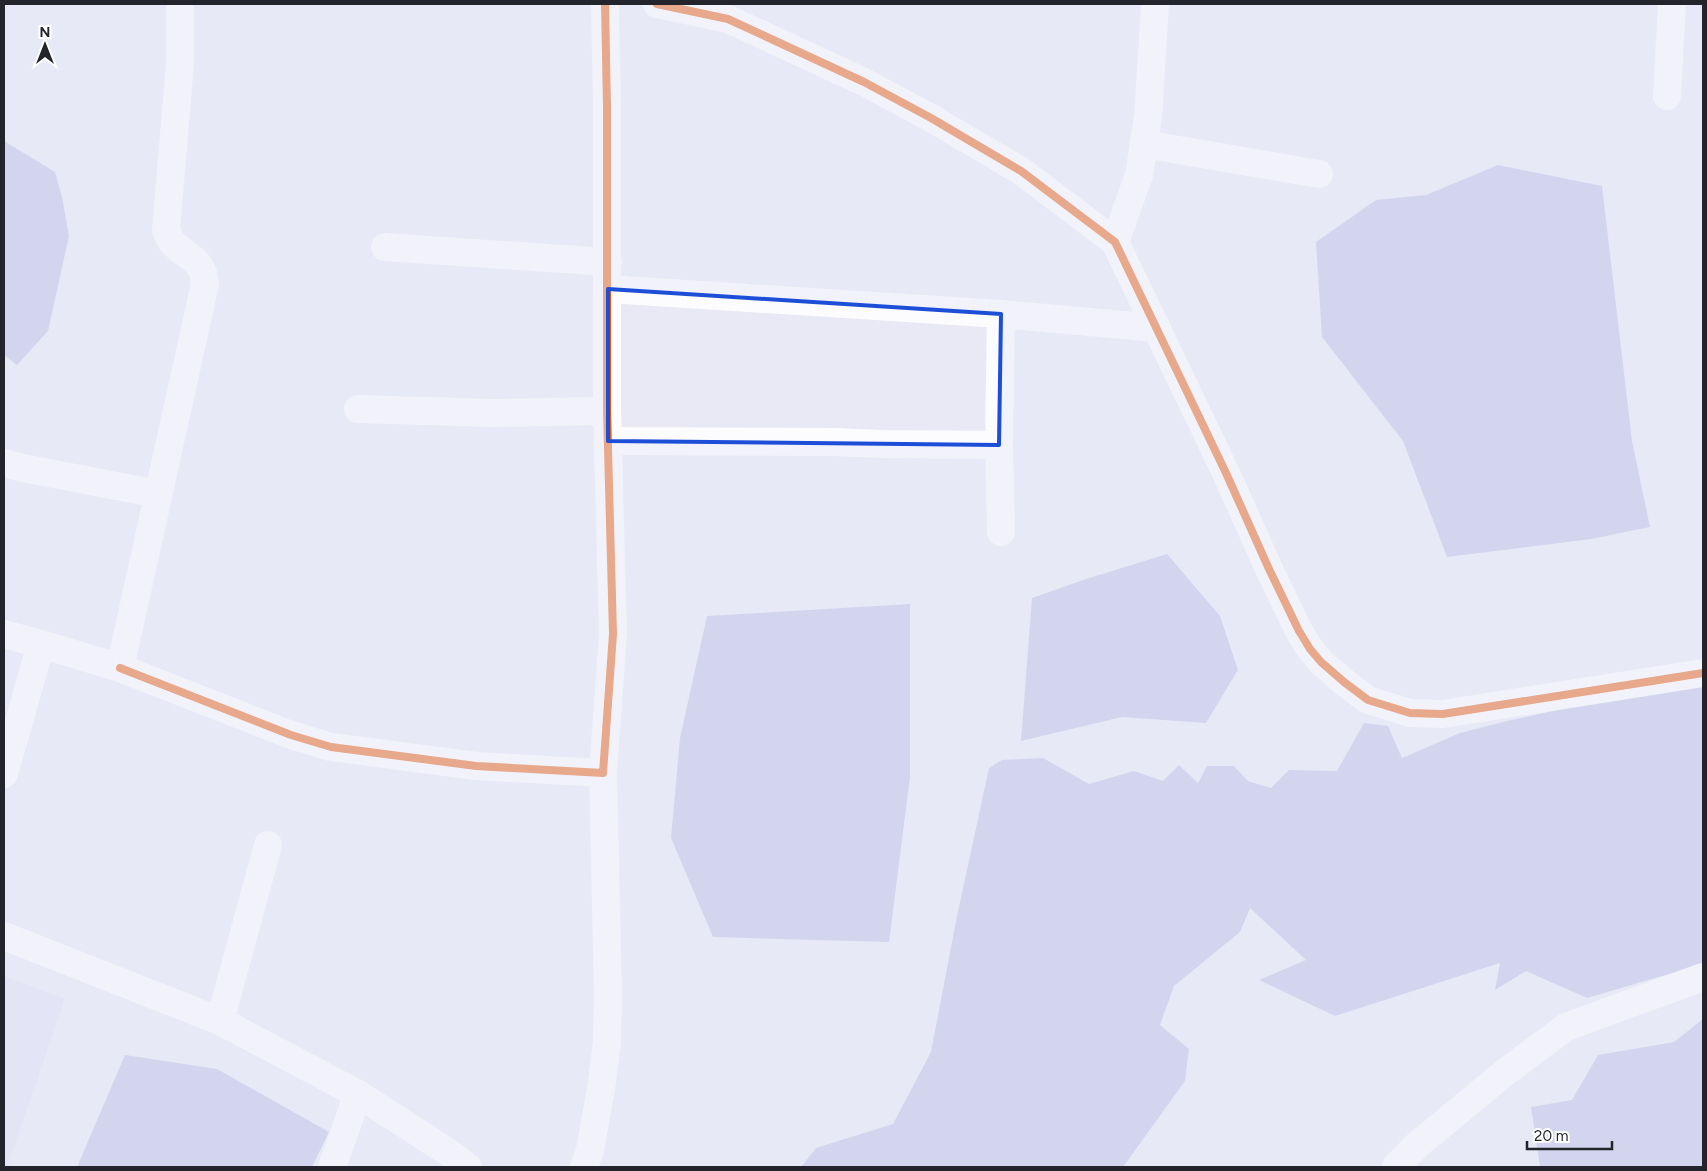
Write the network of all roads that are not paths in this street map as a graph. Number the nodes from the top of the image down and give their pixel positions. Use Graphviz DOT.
graph roads {
  1 [pos="180,4"];
  2 [pos="606,4"];
  3 [pos="657,4"];
  4 [pos="1155,4"];
  5 [pos="1672,4"];
  6 [pos="725,12"];
  7 [pos="1667,96"];
  8 [pos="1144,144"];
  9 [pos="1319,174"];
  10 [pos="1115,242"];
  11 [pos="384,247"];
  12 [pos="608,262"];
  13 [pos="608,289"];
  14 [pos="1001,314"];
  15 [pos="1157,328"];
  16 [pos="358,409"];
  17 [pos="607,411"];
  18 [pos="608,441"];
  19 [pos="999,446"];
  20 [pos="4,463"];
  21 [pos="158,494"];
  22 [pos="1001,532"];
  23 [pos="4,634"];
  24 [pos="41,644"];
  25 [pos="120,668"];
  26 [pos="1703,673"];
  27 [pos="604,773"];
  28 [pos="4,774"];
  29 [pos="268,845"];
  30 [pos="4,936"];
  31 [pos="1703,977"];
  32 [pos="220,1021"];
  33 [pos="358,1094"];
  34 [pos="332,1167"];
  35 [pos="468,1167"];
  36 [pos="584,1167"];
  37 [pos="1396,1167"];
  1 -- 21 [label="street"];
  2 -- 12 [label="street"];
  3 -- 6 [label="street"];
  4 -- 8 [label="street"];
  5 -- 7 [label="street"];
  6 -- 10 [label="street"];
  8 -- 9 [label="street"];
  8 -- 10 [label="street"];
  10 -- 15 [label="street"];
  11 -- 12 [label="street"];
  12 -- 13 [label="street"];
  13 -- 14 [label="street"];
  13 -- 17 [label="street"];
  14 -- 15 [label="street"];
  14 -- 19 [label="street"];
  15 -- 26 [label="street"];
  16 -- 17 [label="street"];
  17 -- 18 [label="street"];
  18 -- 19 [label="street"];
  18 -- 27 [label="street"];
  19 -- 22 [label="street"];
  20 -- 21 [label="street"];
  21 -- 25 [label="street"];
  23 -- 24 [label="street"];
  24 -- 25 [label="street"];
  24 -- 28 [label="street"];
  25 -- 27 [label="street"];
  27 -- 36 [label="street"];
  29 -- 32 [label="street"];
  30 -- 32 [label="street"];
  31 -- 37 [label="street"];
  32 -- 33 [label="street"];
  33 -- 34 [label="street"];
  33 -- 35 [label="street"];
}
